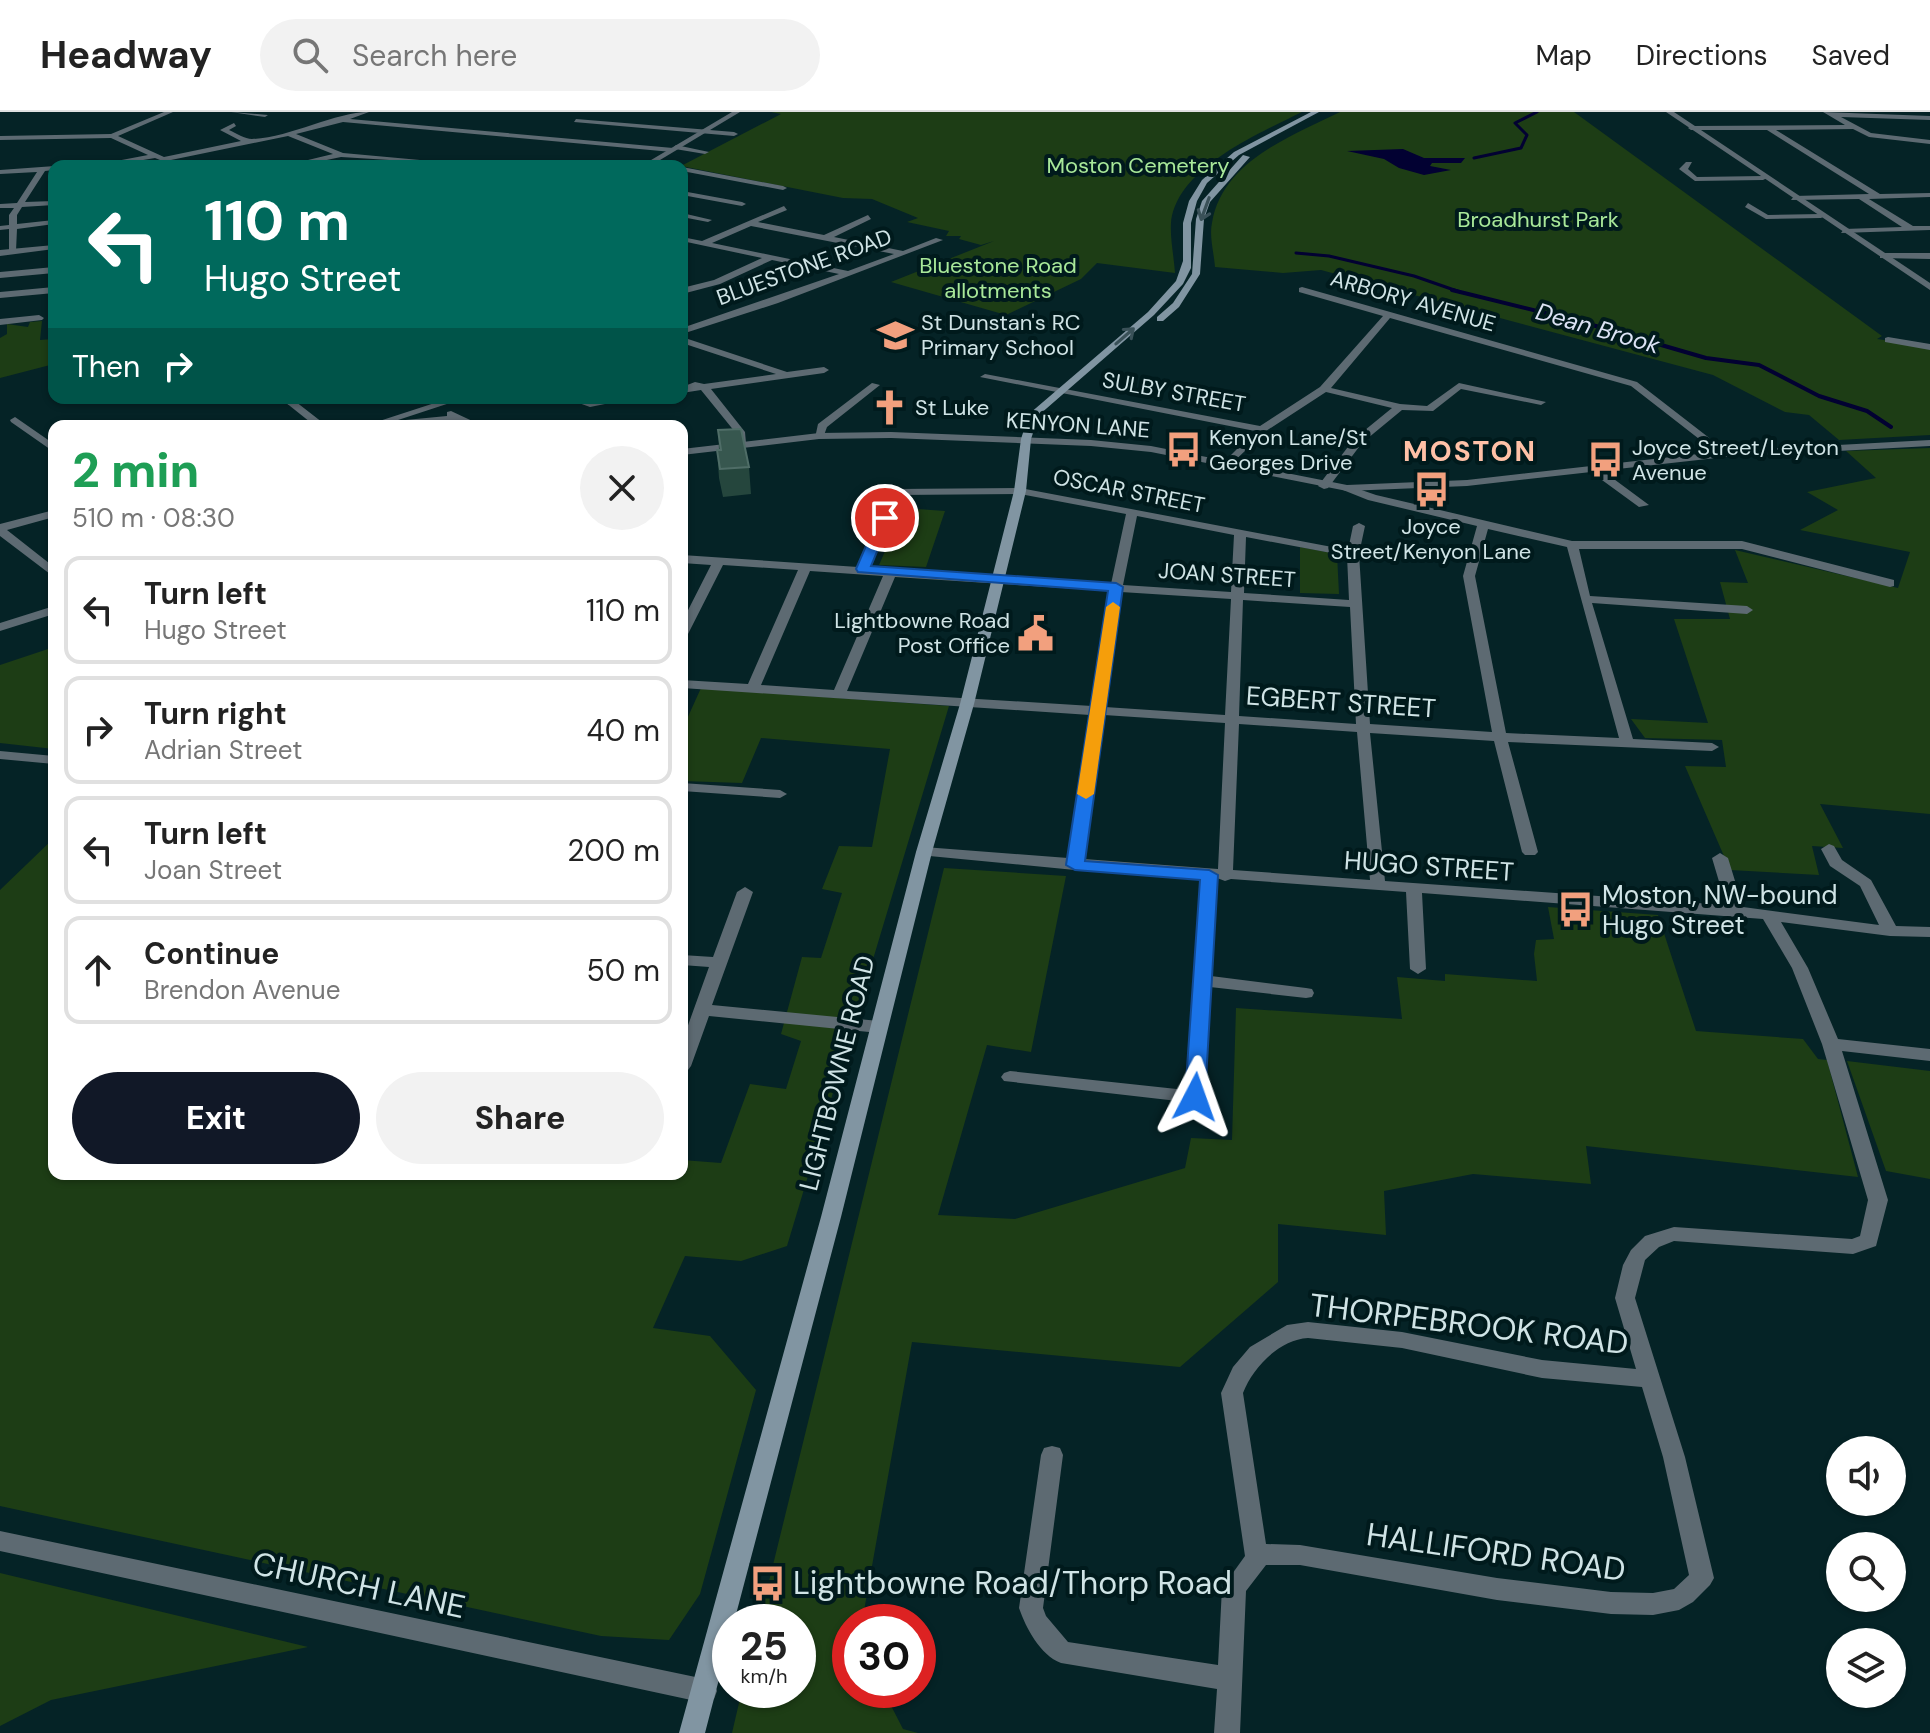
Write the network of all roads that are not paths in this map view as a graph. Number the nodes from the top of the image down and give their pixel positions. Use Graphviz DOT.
graph roads {
  1 [pos="170,112"];
  2 [pos="234,112"];
  3 [pos="366,112"];
  4 [pos="737,112"];
  5 [pos="1316,112"];
  6 [pos="1329,112"];
  7 [pos="1669,112"];
  8 [pos="1829,114"];
  9 [pos="265,115"];
  10 [pos="1930,118"];
  11 [pos="346,121"];
  12 [pos="576,121"];
  13 [pos="234,125"];
  14 [pos="1853,127"];
  15 [pos="1691,128"];
  16 [pos="1769,128"];
  17 [pos="706,130"];
  18 [pos="289,134"];
  19 [pos="734,134"];
  20 [pos="112,136"];
  21 [pos="0,138"];
  22 [pos="249,142"];
  23 [pos="1930,142"];
  24 [pos="674,148"];
  25 [pos="705,152"];
  26 [pos="342,155"];
  27 [pos="160,158"];
  28 [pos="33,160"];
  29 [pos="144,160"];
  30 [pos="165,160"];
  31 [pos="317,160"];
  32 [pos="403,160"];
  33 [pos="655,160"];
  34 [pos="1686,166"];
  35 [pos="48,168"];
  36 [pos="42,169"];
  37 [pos="26,170"];
  38 [pos="688,170"];
  39 [pos="0,172"];
  40 [pos="1763,178"];
  41 [pos="1695,179"];
  42 [pos="783,188"];
  43 [pos="1707,188"];
  44 [pos="688,194"];
  45 [pos="1880,196"];
  46 [pos="1929,196"];
  47 [pos="1860,197"];
  48 [pos="1794,198"];
  49 [pos="48,203"];
  50 [pos="742,204"];
  51 [pos="19,205"];
  52 [pos="1748,205"];
  53 [pos="0,206"];
  54 [pos="784,208"];
  55 [pos="688,216"];
  56 [pos="1821,216"];
  57 [pos="868,217"];
  58 [pos="708,220"];
  59 [pos="48,223"];
  60 [pos="750,223"];
  61 [pos="13,226"];
  62 [pos="0,228"];
  63 [pos="1930,228"];
  64 [pos="1912,229"];
  65 [pos="1844,231"];
  66 [pos="823,239"];
  67 [pos="688,240"];
  68 [pos="939,240"];
  69 [pos="704,243"];
  70 [pos="48,248"];
  71 [pos="12,251"];
  72 [pos="0,253"];
  73 [pos="902,253"];
  74 [pos="1883,256"];
  75 [pos="1930,256"];
  76 [pos="772,257"];
  77 [pos="48,271"];
  78 [pos="848,273"];
  79 [pos="0,275"];
  80 [pos="1930,287"];
  81 [pos="688,289"];
  82 [pos="1302,290"];
  83 [pos="48,291"];
  84 [pos="0,295"];
  85 [pos="1388,315"];
  86 [pos="39,318"];
  87 [pos="0,322"];
  88 [pos="688,329"];
  89 [pos="1888,340"];
  90 [pos="688,342"];
  91 [pos="1930,347"];
  92 [pos="824,370"];
  93 [pos="789,375"];
  94 [pos="985,377"];
  95 [pos="688,383"];
  96 [pos="875,385"];
  97 [pos="704,387"];
  98 [pos="688,389"];
  99 [pos="1324,389"];
  100 [pos="1061,392"];
  101 [pos="1073,394"];
  102 [pos="1541,402"];
  103 [pos="292,404"];
  104 [pos="439,404"];
  105 [pos="435,405"];
  106 [pos="1400,407"];
  107 [pos="460,418"];
  108 [pos="15,420"];
  109 [pos="314,420"];
  110 [pos="388,420"];
  111 [pos="445,420"];
  112 [pos="464,420"];
  113 [pos="1262,429"];
  114 [pos="1029,433"];
  115 [pos="819,436"];
  116 [pos="741,443"];
  117 [pos="1930,443"];
  118 [pos="48,445"];
  119 [pos="688,451"];
  120 [pos="1725,454"];
  121 [pos="1227,465"];
  122 [pos="1595,470"];
  123 [pos="1324,486"];
  124 [pos="1347,488"];
  125 [pos="1020,491"];
  126 [pos="1643,505"];
  127 [pos="1132,512"];
  128 [pos="48,515"];
  129 [pos="1483,524"];
  130 [pos="1359,526"];
  131 [pos="0,529"];
  132 [pos="1240,534"];
  133 [pos="1572,545"];
  134 [pos="1353,554"];
  135 [pos="688,559"];
  136 [pos="719,561"];
  137 [pos="806,566"];
  138 [pos="48,568"];
  139 [pos="863,569"];
  140 [pos="891,572"];
  141 [pos="998,579"];
  142 [pos="1890,583"];
  143 [pos="1116,587"];
  144 [pos="1236,595"];
  145 [pos="1585,599"];
  146 [pos="1357,604"];
  147 [pos="1747,610"];
  148 [pos="48,612"];
  149 [pos="688,622"];
  150 [pos="0,627"];
  151 [pos="688,685"];
  152 [pos="753,689"];
  153 [pos="839,695"];
  154 [pos="967,704"];
  155 [pos="1098,709"];
  156 [pos="1230,718"];
  157 [pos="1363,727"];
  158 [pos="1500,737"];
  159 [pos="1627,742"];
  160 [pos="1712,747"];
  161 [pos="0,755"];
  162 [pos="48,759"];
  163 [pos="688,787"];
  164 [pos="780,794"];
  165 [pos="1829,849"];
  166 [pos="924,852"];
  167 [pos="1530,852"];
  168 [pos="1720,858"];
  169 [pos="1075,865"];
  170 [pos="1217,876"];
  171 [pos="1378,887"];
  172 [pos="1414,890"];
  173 [pos="745,892"];
  174 [pos="1736,911"];
  175 [pos="1770,917"];
  176 [pos="1890,931"];
  177 [pos="1930,932"];
  178 [pos="688,960"];
  179 [pos="719,963"];
  180 [pos="1418,969"];
  181 [pos="1204,981"];
  182 [pos="1306,993"];
  183 [pos="702,1010"];
  184 [pos="879,1027"];
  185 [pos="1831,1044"];
  186 [pos="688,1049"];
  187 [pos="1930,1055"];
  188 [pos="1010,1077"];
  189 [pos="1649,1379"];
  190 [pos="1052,1455"];
  191 [pos="0,1541"];
  192 [pos="1256,1554"];
  193 [pos="1230,1679"];
  194 [pos="705,1691"];
  195 [pos="692,1733"];
  196 [pos="1227,1733"];
  1 -- 20 [label="street"];
  2 -- 9 [label="street"];
  3 -- 11 [label="street"];
  4 -- 17 [label="street"];
  100 -- 5 [label="main road, one-way"];
  6 -- 101 [label="main road, one-way"];
  7 -- 15 [label="street"];
  8 -- 10 [label="street"];
  8 -- 14 [label="street"];
  11 -- 18 [label="street"];
  11 -- 24 [label="street"];
  12 -- 17 [label="street"];
  13 -- 22 [label="street"];
  14 -- 16 [label="street"];
  14 -- 23 [label="street"];
  15 -- 16 [label="street"];
  15 -- 40 [label="street"];
  16 -- 45 [label="street"];
  17 -- 19 [label="street"];
  17 -- 24 [label="street"];
  18 -- 22 [label="street"];
  18 -- 26 [label="street"];
  20 -- 21 [label="street"];
  20 -- 27 [label="street"];
  22 -- 27 [label="street"];
  24 -- 25 [label="street"];
  24 -- 33 [label="street"];
  26 -- 31 [label="street"];
  26 -- 32 [label="street"];
  27 -- 29 [label="street"];
  27 -- 30 [label="street"];
  28 -- 37 [label="street"];
  34 -- 41 [label="street"];
  35 -- 36 [label="street"];
  36 -- 37 [label="street"];
  36 -- 51 [label="street"];
  37 -- 39 [label="street"];
  38 -- 42 [label="street"];
  40 -- 41 [label="street"];
  40 -- 48 [label="street"];
  41 -- 43 [label="street"];
  44 -- 50 [label="street"];
  45 -- 46 [label="street"];
  45 -- 47 [label="street"];
  47 -- 48 [label="street"];
  47 -- 64 [label="street"];
  48 -- 56 [label="street"];
  49 -- 51 [label="street"];
  51 -- 53 [label="street"];
  51 -- 61 [label="street"];
  52 -- 56 [label="street"];
  54 -- 60 [label="street"];
  55 -- 58 [label="street"];
  56 -- 65 [label="street"];
  57 -- 66 [label="street"];
  59 -- 61 [label="street"];
  60 -- 66 [label="street"];
  60 -- 69 [label="street"];
  61 -- 62 [label="street"];
  61 -- 71 [label="street"];
  63 -- 64 [label="street"];
  64 -- 65 [label="street"];
  65 -- 74 [label="street"];
  66 -- 73 [label="street"];
  67 -- 69 [label="street"];
  68 -- 73 [label="street, BLUESTONE ROAD"];
  69 -- 76 [label="street"];
  70 -- 71 [label="street"];
  71 -- 72 [label="street"];
  73 -- 78 [label="street, BLUESTONE ROAD"];
  74 -- 75 [label="street"];
  74 -- 80 [label="street"];
  76 -- 78 [label="street"];
  76 -- 81 [label="street"];
  77 -- 79 [label="street"];
  78 -- 88 [label="street, BLUESTONE ROAD"];
  82 -- 85 [label="street, ARBORY AVENUE"];
  83 -- 84 [label="street"];
  85 -- 99 [label="street"];
  85 -- 120 [label="street, ARBORY AVENUE"];
  86 -- 87 [label="street"];
  89 -- 91 [label="street"];
  90 -- 93 [label="street"];
  92 -- 93 [label="street"];
  93 -- 97 [label="street"];
  94 -- 100 [label="street, SULBY STREET"];
  95 -- 97 [label="street"];
  96 -- 115 [label="street"];
  97 -- 98 [label="street"];
  97 -- 116 [label="street"];
  99 -- 106 [label="street"];
  99 -- 113 [label="street"];
  100 -- 101 [label="street, SULBY STREET"];
  100 -- 114 [label="main road"];
  101 -- 113 [label="street, SULBY STREET"];
  101 -- 114 [label="main road"];
  102 -- 106 [label="street"];
  103 -- 109 [label="street"];
  104 -- 105 [label="street"];
  105 -- 107 [label="street"];
  105 -- 110 [label="street"];
  106 -- 123 [label="street"];
  107 -- 111 [label="street"];
  107 -- 112 [label="street"];
  108 -- 118 [label="street"];
  113 -- 121 [label="street"];
  114 -- 115 [label="street, KENYON LANE"];
  114 -- 121 [label="street, KENYON LANE"];
  114 -- 125 [label="main road, LIGHTBOWNE ROAD"];
  115 -- 116 [label="street, KENYON LANE"];
  116 -- 119 [label="street, KENYON LANE"];
  117 -- 120 [label="street"];
  120 -- 122 [label="street"];
  121 -- 123 [label="street, KENYON LANE"];
  122 -- 124 [label="street"];
  122 -- 126 [label="street"];
  123 -- 124 [label="street, KENYON LANE"];
  124 -- 129 [label="street"];
  125 -- 127 [label="street, OSCAR STREET"];
  125 -- 139 [label="street, OSCAR STREET"];
  125 -- 141 [label="main road, LIGHTBOWNE ROAD"];
  127 -- 132 [label="street, OSCAR STREET"];
  127 -- 143 [label="street"];
  128 -- 131 [label="street"];
  129 -- 133 [label="street"];
  129 -- 158 [label="street"];
  130 -- 134 [label="street"];
  131 -- 138 [label="street"];
  132 -- 134 [label="street, OSCAR STREET"];
  132 -- 144 [label="street"];
  133 -- 142 [label="street"];
  133 -- 145 [label="street"];
  134 -- 146 [label="street"];
  135 -- 136 [label="street, JOAN STREET"];
  136 -- 137 [label="street, JOAN STREET"];
  136 -- 149 [label="street"];
  137 -- 139 [label="street, JOAN STREET"];
  137 -- 152 [label="street"];
  139 -- 140 [label="street, JOAN STREET"];
  140 -- 141 [label="street, JOAN STREET"];
  140 -- 153 [label="street"];
  141 -- 143 [label="street, JOAN STREET"];
  141 -- 154 [label="main road, LIGHTBOWNE ROAD"];
  143 -- 144 [label="street, JOAN STREET"];
  143 -- 155 [label="street"];
  144 -- 146 [label="street, JOAN STREET"];
  144 -- 156 [label="street"];
  145 -- 147 [label="street"];
  145 -- 159 [label="street"];
  146 -- 157 [label="street"];
  148 -- 150 [label="street"];
  151 -- 152 [label="street, EGBERT STREET"];
  152 -- 153 [label="street, EGBERT STREET"];
  153 -- 154 [label="street, EGBERT STREET"];
  154 -- 155 [label="street, EGBERT STREET"];
  154 -- 166 [label="main road, LIGHTBOWNE ROAD"];
  155 -- 156 [label="street, EGBERT STREET"];
  155 -- 169 [label="street"];
  156 -- 157 [label="street, EGBERT STREET"];
  156 -- 170 [label="street"];
  157 -- 158 [label="street, EGBERT STREET"];
  157 -- 171 [label="street"];
  158 -- 159 [label="street, EGBERT STREET"];
  158 -- 167 [label="street"];
  159 -- 160 [label="street, EGBERT STREET"];
  161 -- 162 [label="street"];
  163 -- 164 [label="street"];
  165 -- 176 [label="street"];
  166 -- 169 [label="street, HUGO STREET"];
  166 -- 184 [label="main road, LIGHTBOWNE ROAD"];
  168 -- 174 [label="street"];
  169 -- 170 [label="street, HUGO STREET"];
  170 -- 171 [label="street, HUGO STREET"];
  170 -- 181 [label="street"];
  171 -- 172 [label="street, HUGO STREET"];
  172 -- 174 [label="street, HUGO STREET"];
  172 -- 180 [label="street"];
  173 -- 179 [label="street"];
  174 -- 175 [label="street, HUGO STREET"];
  175 -- 176 [label="street, HUGO STREET"];
  175 -- 185 [label="street, HALLIFORD ROAD"];
  176 -- 177 [label="street, HUGO STREET"];
  178 -- 179 [label="street"];
  179 -- 183 [label="street"];
  181 -- 182 [label="street"];
  181 -- 188 [label="street"];
  183 -- 184 [label="street"];
  183 -- 186 [label="street"];
  184 -- 194 [label="main road, LIGHTBOWNE ROAD"];
  185 -- 187 [label="street"];
  185 -- 189 [label="street, HALLIFORD ROAD"];
  189 -- 192 [label="street, THORPEBROOK ROAD"];
  189 -- 192 [label="street, HALLIFORD ROAD"];
  190 -- 193 [label="street"];
  191 -- 194 [label="street, CHURCH LANE"];
  192 -- 193 [label="street"];
  193 -- 196 [label="street"];
  194 -- 195 [label="main road, LIGHTBOWNE ROAD"];
}
